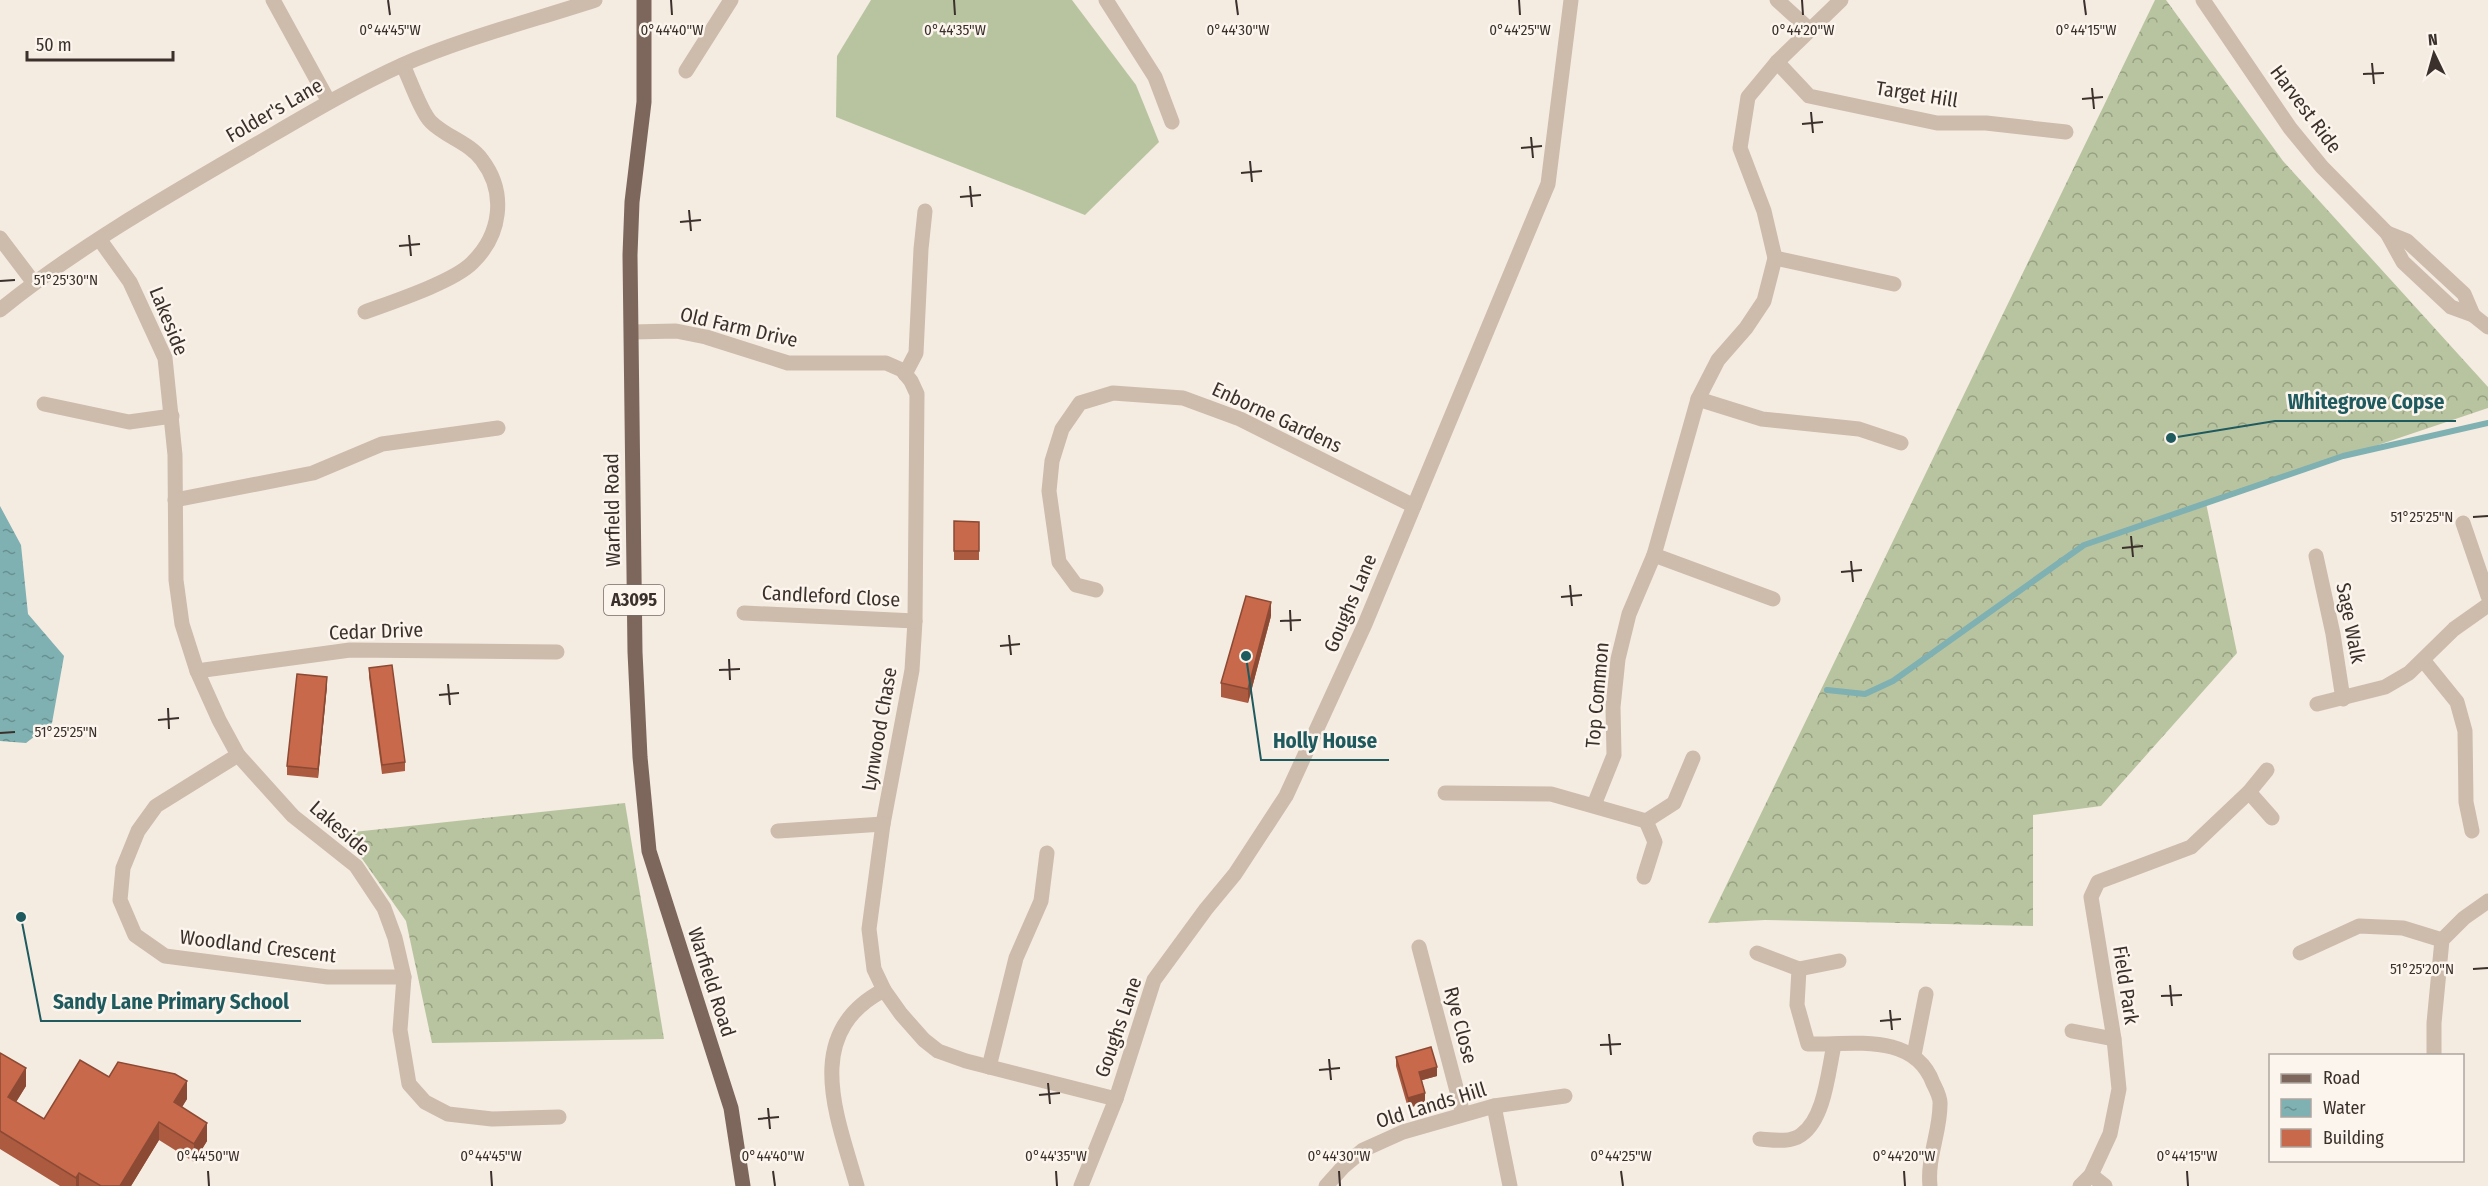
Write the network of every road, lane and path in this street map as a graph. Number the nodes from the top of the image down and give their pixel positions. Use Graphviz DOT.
graph roads {
  1 [pos="273,0"];
  2 [pos="595,0"];
  3 [pos="644,0"];
  4 [pos="731,0"];
  5 [pos="1106,0"];
  6 [pos="1571,0"];
  7 [pos="1777,0"];
  8 [pos="1840,0"];
  9 [pos="2203,0"];
  10 [pos="1809,29"];
  11 [pos="1777,62"];
  12 [pos="403,65"];
  13 [pos="686,71"];
  14 [pos="330,102"];
  15 [pos="1172,122"];
  16 [pos="2066,132"];
  17 [pos="925,211"];
  18 [pos="0,238"];
  19 [pos="100,240"];
  20 [pos="1775,258"];
  21 [pos="34,283"];
  22 [pos="1894,284"];
  23 [pos="0,310"];
  24 [pos="365,312"];
  25 [pos="2488,327"];
  26 [pos="633,332"];
  27 [pos="905,374"];
  28 [pos="1698,399"];
  29 [pos="44,404"];
  30 [pos="172,416"];
  31 [pos="498,428"];
  32 [pos="1901,443"];
  33 [pos="175,500"];
  34 [pos="1414,506"];
  35 [pos="2463,524"];
  36 [pos="1654,555"];
  37 [pos="2316,556"];
  38 [pos="1096,590"];
  39 [pos="2488,596"];
  40 [pos="1773,599"];
  41 [pos="2488,605"];
  42 [pos="744,613"];
  43 [pos="915,621"];
  44 [pos="557,652"];
  45 [pos="2423,660"];
  46 [pos="197,671"];
  47 [pos="2343,699"];
  48 [pos="2317,705"];
  49 [pos="238,755"];
  50 [pos="1693,758"];
  51 [pos="2267,770"];
  52 [pos="2249,792"];
  53 [pos="1445,794"];
  54 [pos="1594,805"];
  55 [pos="2272,818"];
  56 [pos="1646,821"];
  57 [pos="883,824"];
  58 [pos="778,831"];
  59 [pos="2472,831"];
  60 [pos="1047,853"];
  61 [pos="1644,877"];
  62 [pos="2488,901"];
  63 [pos="2442,940"];
  64 [pos="1419,947"];
  65 [pos="1757,953"];
  66 [pos="2300,953"];
  67 [pos="1839,962"];
  68 [pos="1799,969"];
  69 [pos="404,977"];
  70 [pos="884,990"];
  71 [pos="1926,994"];
  72 [pos="2072,1031"];
  73 [pos="2114,1039"];
  74 [pos="1834,1045"];
  75 [pos="2434,1054"];
  76 [pos="1914,1055"];
  77 [pos="989,1067"];
  78 [pos="1564,1096"];
  79 [pos="1116,1099"];
  80 [pos="1494,1106"];
  81 [pos="1463,1114"];
  82 [pos="559,1117"];
  83 [pos="1760,1139"];
  84 [pos="2086,1180"];
  85 [pos="744,1186"];
  86 [pos="857,1186"];
  87 [pos="1082,1186"];
  88 [pos="1326,1186"];
  89 [pos="1510,1186"];
  90 [pos="1930,1186"];
  91 [pos="2105,1186"];
  1 -- 14 [label="street"];
  2 -- 12 [label="street, Folder's Lane"];
  3 -- 26 [label="main road, Warfield Road / A3095"];
  4 -- 13 [label="street"];
  5 -- 15 [label="street"];
  6 -- 34 [label="street, Goughs Lane"];
  7 -- 10 [label="street"];
  8 -- 10 [label="street, Top Common"];
  9 -- 25 [label="street, Harvest Ride"];
  10 -- 11 [label="street, Top Common"];
  11 -- 16 [label="street, Target Hill"];
  11 -- 20 [label="street, Top Common"];
  12 -- 14 [label="street, Folder's Lane"];
  12 -- 24 [label="street"];
  14 -- 19 [label="street, Folder's Lane"];
  17 -- 27 [label="street"];
  18 -- 21 [label="street"];
  19 -- 21 [label="street, Folder's Lane"];
  19 -- 30 [label="street, Lakeside"];
  20 -- 22 [label="street"];
  20 -- 28 [label="street, Top Common"];
  21 -- 23 [label="street, Folder's Lane"];
  26 -- 27 [label="street, Old Farm Drive"];
  26 -- 85 [label="main road, Warfield Road / A3095"];
  27 -- 43 [label="street, Lynwood Chase"];
  28 -- 32 [label="street"];
  28 -- 36 [label="street, Top Common"];
  29 -- 30 [label="street"];
  30 -- 33 [label="street, Lakeside"];
  31 -- 33 [label="street"];
  33 -- 46 [label="street, Lakeside"];
  34 -- 38 [label="street, Enborne Gardens"];
  34 -- 79 [label="street, Goughs Lane"];
  35 -- 39 [label="street"];
  36 -- 40 [label="street"];
  36 -- 54 [label="street, Top Common"];
  37 -- 47 [label="street, Sage Walk"];
  41 -- 45 [label="street"];
  42 -- 43 [label="street, Candleford Close"];
  43 -- 57 [label="street, Lynwood Chase"];
  44 -- 46 [label="street, Cedar Drive"];
  45 -- 47 [label="street"];
  45 -- 59 [label="street"];
  46 -- 49 [label="street, Lakeside"];
  47 -- 48 [label="street"];
  49 -- 69 [label="street, Lakeside"];
  49 -- 69 [label="street, Woodland Crescent"];
  50 -- 56 [label="street"];
  51 -- 52 [label="street, Field Park"];
  52 -- 55 [label="street"];
  52 -- 73 [label="street, Field Park"];
  53 -- 54 [label="street"];
  54 -- 56 [label="street"];
  56 -- 61 [label="street"];
  57 -- 58 [label="street"];
  57 -- 70 [label="street, Lynwood Chase"];
  60 -- 77 [label="street"];
  62 -- 63 [label="street"];
  63 -- 66 [label="street"];
  63 -- 75 [label="street"];
  64 -- 81 [label="street, Rye Close"];
  65 -- 68 [label="street"];
  67 -- 68 [label="street"];
  68 -- 74 [label="street"];
  69 -- 82 [label="street, Lakeside"];
  70 -- 77 [label="street, Lynwood Chase"];
  70 -- 86 [label="street"];
  71 -- 76 [label="street"];
  72 -- 73 [label="street, Field Park"];
  73 -- 84 [label="street, Field Park"];
  74 -- 76 [label="street"];
  74 -- 83 [label="street"];
  76 -- 90 [label="street"];
  77 -- 79 [label="street, Lynwood Chase"];
  78 -- 80 [label="street, Old Lands Hill"];
  79 -- 87 [label="street, Goughs Lane"];
  80 -- 81 [label="street, Old Lands Hill"];
  80 -- 89 [label="street"];
  81 -- 88 [label="street, Old Lands Hill"];
  84 -- 91 [label="street"];
}
